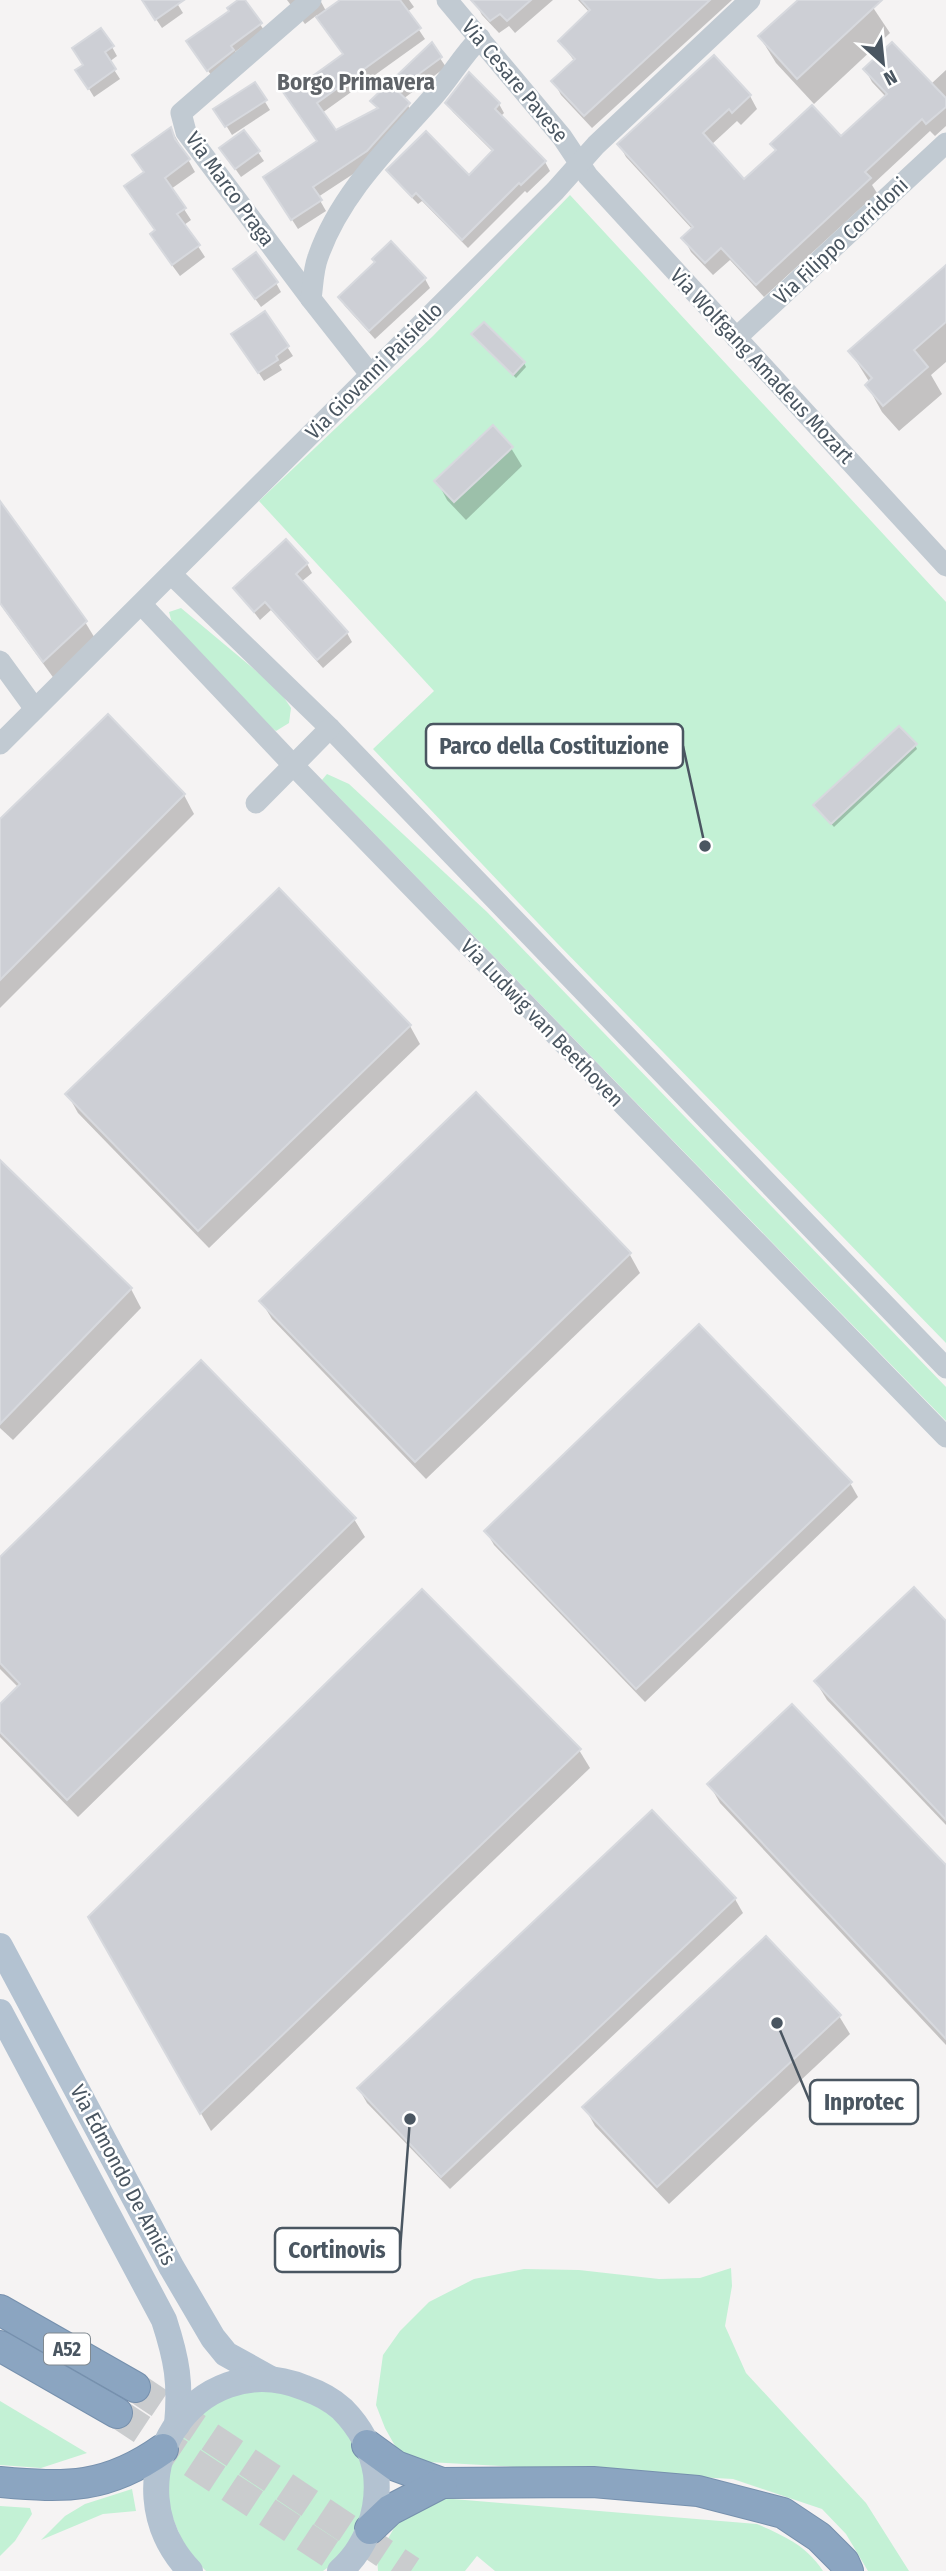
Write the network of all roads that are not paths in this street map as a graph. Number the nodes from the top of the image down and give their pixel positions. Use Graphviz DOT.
graph roads {
  1 [pos="311,0"];
  2 [pos="448,0"];
  3 [pos="750,0"];
  4 [pos="480,38"];
  5 [pos="946,143"];
  6 [pos="580,164"];
  7 [pos="311,299"];
  8 [pos="736,338"];
  9 [pos="370,373"];
  10 [pos="946,566"];
  11 [pos="172,574"];
  12 [pos="142,605"];
  13 [pos="0,661"];
  14 [pos="35,709"];
  15 [pos="330,728"];
  16 [pos="0,744"];
  17 [pos="293,765"];
  18 [pos="256,803"];
  19 [pos="946,1368"];
  20 [pos="946,1437"];
  21 [pos="0,1946"];
  22 [pos="0,2012"];
  23 [pos="0,2310"];
  24 [pos="0,2346"];
  25 [pos="272,2379"];
  26 [pos="135,2387"];
  27 [pos="117,2413"];
  28 [pos="170,2437"];
  29 [pos="367,2445"];
  30 [pos="0,2482"];
  31 [pos="442,2483"];
  32 [pos="364,2549"];
  33 [pos="190,2571"];
  34 [pos="340,2571"];
  35 [pos="848,2571"];
  1 -- 7 [label="street, Via Marco Praga"];
  2 -- 4 [label="street, Via Cesare Pavese"];
  3 -- 6 [label="street, Via Giovanni Paisiello"];
  4 -- 6 [label="street, Via Cesare Pavese"];
  4 -- 7 [label="street"];
  5 -- 8 [label="street, Via Filippo Corridoni"];
  6 -- 8 [label="street, Via Wolfgang Amadeus Mozart"];
  6 -- 9 [label="street, Via Giovanni Paisiello"];
  7 -- 9 [label="street"];
  8 -- 10 [label="street, Via Wolfgang Amadeus Mozart"];
  9 -- 11 [label="street, Via Giovanni Paisiello"];
  11 -- 12 [label="street, Via Giovanni Paisiello"];
  11 -- 15 [label="street"];
  12 -- 14 [label="street, Via Giovanni Paisiello"];
  12 -- 17 [label="street, Via Ludwig van Beethoven"];
  13 -- 14 [label="street"];
  14 -- 16 [label="street, Via Giovanni Paisiello"];
  15 -- 17 [label="street"];
  15 -- 19 [label="street"];
  17 -- 18 [label="street"];
  17 -- 20 [label="street, Via Ludwig van Beethoven"];
  21 -- 25 [label="main road, Via Edmondo De Amicis"];
  22 -- 28 [label="main road, Via Edmondo De Amicis"];
  23 -- 26 [label="highway, A52"];
  24 -- 27 [label="highway, A52"];
  25 -- 28 [label="main road"];
  25 -- 29 [label="main road"];
  28 -- 30 [label="highway"];
  28 -- 33 [label="main road, Via Edmondo De Amicis"];
  29 -- 31 [label="highway"];
  29 -- 32 [label="main road"];
  31 -- 32 [label="highway"];
  31 -- 35 [label="highway"];
  32 -- 34 [label="main road"];
}
